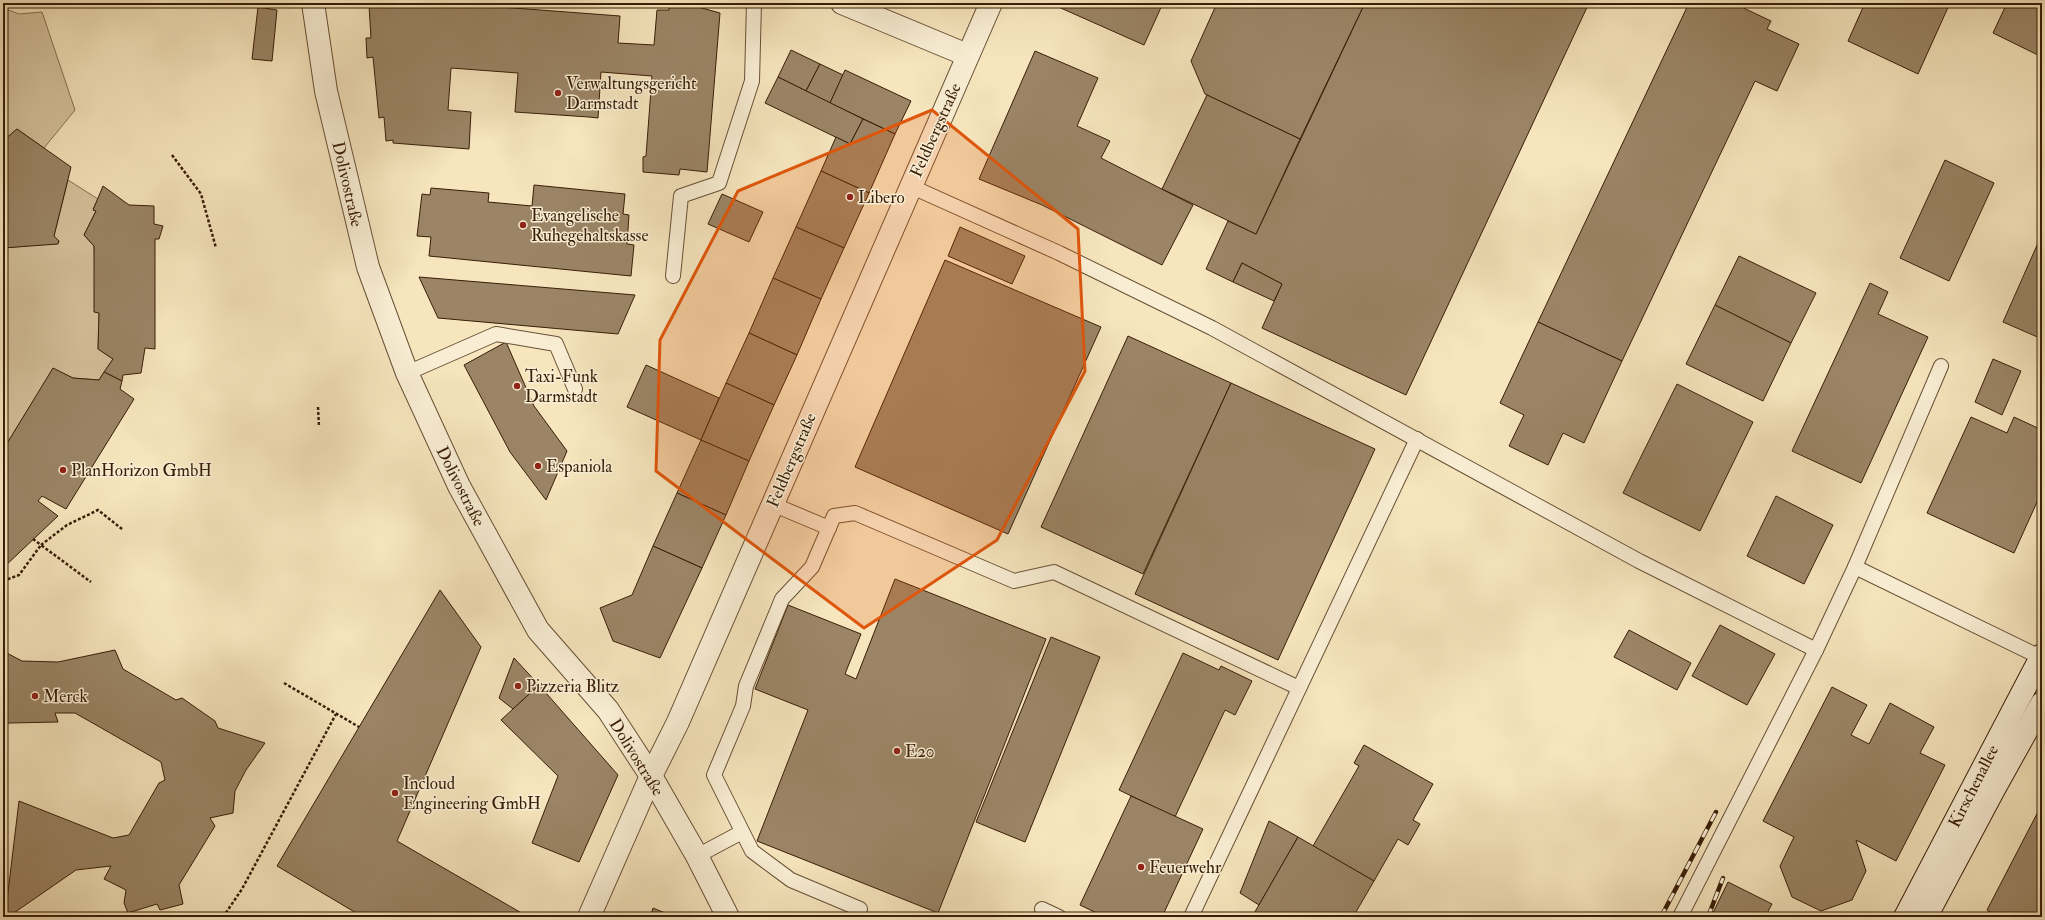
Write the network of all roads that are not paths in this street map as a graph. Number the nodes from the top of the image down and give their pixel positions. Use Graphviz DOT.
graph roads {
  1 [pos="314,3"];
  2 [pos="754,3"];
  3 [pos="842,3"];
  4 [pos="991,3"];
  5 [pos="967,56"];
  6 [pos="910,186"];
  7 [pos="673,276"];
  8 [pos="1941,366"];
  9 [pos="407,373"];
  10 [pos="576,389"];
  11 [pos="1417,439"];
  12 [pos="772,504"];
  13 [pos="829,528"];
  14 [pos="1855,567"];
  15 [pos="1816,650"];
  16 [pos="2042,657"];
  17 [pos="1299,688"];
  18 [pos="2042,703"];
  19 [pos="651,776"];
  20 [pos="742,832"];
  21 [pos="697,856"];
  22 [pos="860,909"];
  23 [pos="1042,910"];
  24 [pos="589,917"];
  25 [pos="728,917"];
  26 [pos="1059,917"];
  27 [pos="1191,917"];
  28 [pos="1680,917"];
  29 [pos="1905,917"];
  30 [pos="1926,917"];
  1 -- 9 [label="street, Dolivostraße"];
  2 -- 7 [label="lane"];
  3 -- 5 [label="street"];
  4 -- 5 [label="street, Feldbergstraße"];
  5 -- 6 [label="street, Feldbergstraße"];
  6 -- 11 [label="lane"];
  6 -- 12 [label="street, Feldbergstraße"];
  8 -- 14 [label="lane"];
  9 -- 10 [label="lane"];
  9 -- 19 [label="street, Dolivostraße"];
  11 -- 15 [label="lane"];
  11 -- 17 [label="lane"];
  12 -- 13 [label="lane"];
  12 -- 19 [label="street, Feldbergstraße"];
  13 -- 17 [label="lane"];
  13 -- 20 [label="lane"];
  14 -- 15 [label="lane"];
  14 -- 16 [label="lane"];
  15 -- 28 [label="lane"];
  16 -- 29 [label="street, Kirschenallee"];
  17 -- 27 [label="lane"];
  18 -- 30 [label="street, Kirschenallee"];
  19 -- 21 [label="street, Dolivostraße"];
  19 -- 24 [label="street, Feldbergstraße"];
  20 -- 21 [label="lane"];
  20 -- 22 [label="lane"];
  21 -- 25 [label="street, Dolivostraße"];
  23 -- 26 [label="lane"];
}
